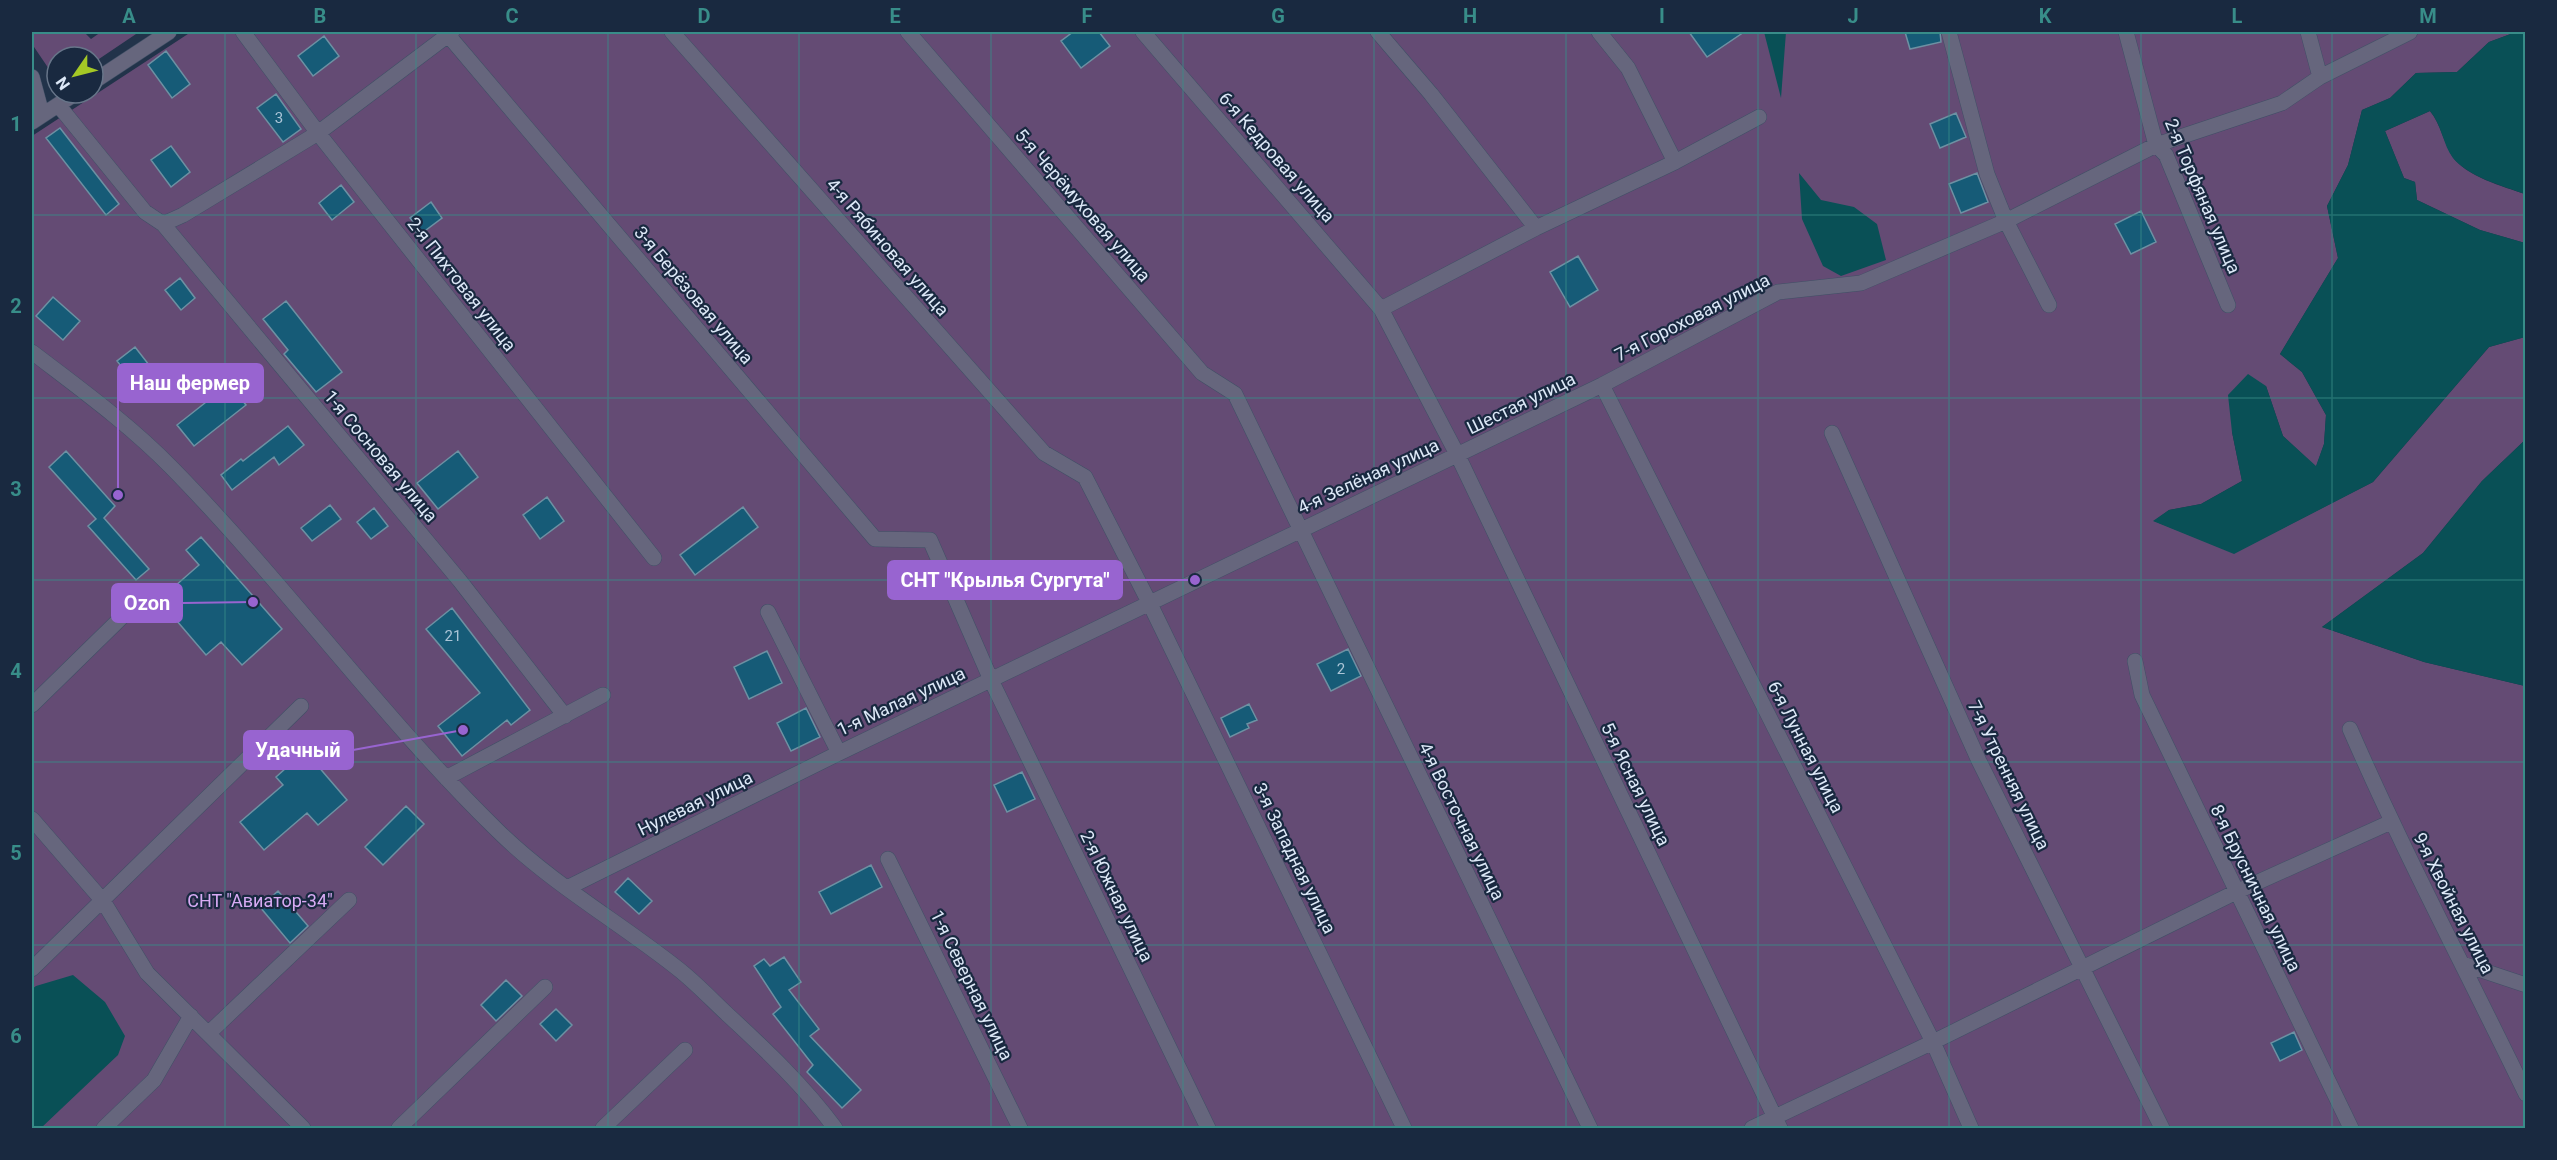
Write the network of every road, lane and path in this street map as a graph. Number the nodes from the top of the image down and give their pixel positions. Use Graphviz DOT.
graph roads {
  1 [pos="169,32"];
  2 [pos="243,32"];
  3 [pos="672,32"];
  4 [pos="908,32"];
  5 [pos="1143,32"];
  6 [pos="1378,32"];
  7 [pos="1599,32"];
  8 [pos="1949,32"];
  9 [pos="2126,32"];
  10 [pos="2308,32"];
  11 [pos="2410,32"];
  12 [pos="450,33"];
  13 [pos="105,74"];
  14 [pos="32,77"];
  15 [pos="2320,77"];
  16 [pos="59,106"];
  17 [pos="1759,117"];
  18 [pos="37,118"];
  19 [pos="318,133"];
  20 [pos="2156,145"];
  21 [pos="1676,162"];
  22 [pos="2006,221"];
  23 [pos="164,224"];
  24 [pos="1536,228"];
  25 [pos="2049,305"];
  26 [pos="2228,305"];
  27 [pos="1381,309"];
  28 [pos="32,352"];
  29 [pos="1602,385"];
  30 [pos="1235,394"];
  31 [pos="1832,434"];
  32 [pos="1458,456"];
  33 [pos="1085,477"];
  34 [pos="1299,530"];
  35 [pos="930,540"];
  36 [pos="654,558"];
  37 [pos="1150,604"];
  38 [pos="768,612"];
  39 [pos="125,614"];
  40 [pos="2135,661"];
  41 [pos="991,680"];
  42 [pos="603,695"];
  43 [pos="32,705"];
  44 [pos="302,706"];
  45 [pos="565,716"];
  46 [pos="2350,729"];
  47 [pos="839,753"];
  48 [pos="446,778"];
  49 [pos="32,819"];
  50 [pos="2391,822"];
  51 [pos="888,859"];
  52 [pos="567,888"];
  53 [pos="2236,892"];
  54 [pos="349,900"];
  55 [pos="103,901"];
  56 [pos="2463,964"];
  57 [pos="2083,968"];
  58 [pos="32,969"];
  59 [pos="2526,985"];
  60 [pos="545,987"];
  61 [pos="191,1016"];
  62 [pos="209,1033"];
  63 [pos="1933,1042"];
  64 [pos="685,1050"];
  65 [pos="2526,1094"];
  66 [pos="1777,1123"];
  67 [pos="104,1128"];
  68 [pos="303,1128"];
  69 [pos="399,1128"];
  70 [pos="603,1128"];
  71 [pos="835,1128"];
  72 [pos="1020,1128"];
  73 [pos="1208,1128"];
  74 [pos="1404,1128"];
  75 [pos="1590,1128"];
  76 [pos="1752,1128"];
  77 [pos="1971,1128"];
  78 [pos="2162,1128"];
  79 [pos="2350,1128"];
  1 -- 13 [label="street"];
  2 -- 19 [label="street, 2-я Пихтовая улица"];
  3 -- 33 [label="street, 4-я Рябиновая улица"];
  4 -- 30 [label="street, 5-я Черёмуховая улица"];
  5 -- 27 [label="street, 6-я Кедровая улица"];
  6 -- 24 [label="street"];
  7 -- 21 [label="street"];
  8 -- 22 [label="street"];
  9 -- 20 [label="street, 2-я Торфяная улица"];
  10 -- 15 [label="street"];
  11 -- 15 [label="street, 7-я Гороховая улица"];
  12 -- 19 [label="street"];
  12 -- 35 [label="street, 3-я Берёзовая улица"];
  14 -- 18 [label="street"];
  15 -- 20 [label="street, 7-я Гороховая улица"];
  16 -- 18 [label="street"];
  16 -- 23 [label="street, 1-я Сосновая улица"];
  17 -- 21 [label="street"];
  19 -- 23 [label="street"];
  19 -- 36 [label="street, 2-я Пихтовая улица"];
  20 -- 22 [label="street, 7-я Гороховая улица"];
  20 -- 26 [label="street, 2-я Торфяная улица"];
  21 -- 24 [label="street"];
  22 -- 25 [label="street"];
  22 -- 29 [label="street, 7-я Гороховая улица"];
  23 -- 45 [label="street, 1-я Сосновая улица"];
  24 -- 27 [label="street"];
  27 -- 32 [label="street, 6-я Кедровая улица"];
  28 -- 48 [label="street"];
  29 -- 32 [label="street, Шестая улица"];
  29 -- 63 [label="street, 6-я Лунная улица"];
  30 -- 34 [label="street, 4-я Зелёная улица"];
  31 -- 57 [label="street, 7-я Утренняя улица"];
  32 -- 34 [label="street, 4-я Зелёная улица"];
  32 -- 66 [label="street, 5-я Ясная улица"];
  33 -- 37 [label="street, 3-я Западная улица"];
  34 -- 37 [label="street, 1-я Малая улица"];
  34 -- 75 [label="street, 4-я Восточная улица"];
  35 -- 41 [label="street, 2-я Южная улица"];
  37 -- 41 [label="street, 1-я Малая улица"];
  37 -- 74 [label="street, 3-я Западная улица"];
  38 -- 47 [label="street, 1-я Малая улица"];
  39 -- 43 [label="street"];
  40 -- 53 [label="street, 8-я Брусничная улица"];
  41 -- 47 [label="street, 1-я Малая улица"];
  41 -- 73 [label="street, 2-я Южная улица"];
  42 -- 45 [label="street"];
  44 -- 55 [label="street"];
  45 -- 48 [label="street"];
  46 -- 50 [label="street, 9-я Хвойная улица"];
  47 -- 52 [label="street, Нулевая улица"];
  48 -- 52 [label="street"];
  49 -- 55 [label="street"];
  50 -- 53 [label="street"];
  50 -- 56 [label="street, 9-я Хвойная улица"];
  51 -- 72 [label="street, 1-я Северная улица"];
  52 -- 71 [label="street"];
  53 -- 57 [label="street"];
  53 -- 79 [label="street, 8-я Брусничная улица"];
  54 -- 62 [label="street"];
  55 -- 58 [label="street"];
  55 -- 61 [label="street"];
  56 -- 59 [label="street"];
  56 -- 65 [label="street, 9-я Хвойная улица"];
  57 -- 63 [label="street"];
  57 -- 78 [label="street, 7-я Утренняя улица"];
  60 -- 69 [label="street"];
  61 -- 62 [label="street"];
  61 -- 67 [label="street"];
  62 -- 68 [label="street"];
  63 -- 66 [label="street"];
  63 -- 77 [label="street, 6-я Лунная улица"];
  64 -- 70 [label="street"];
  66 -- 76 [label="street"];
}
